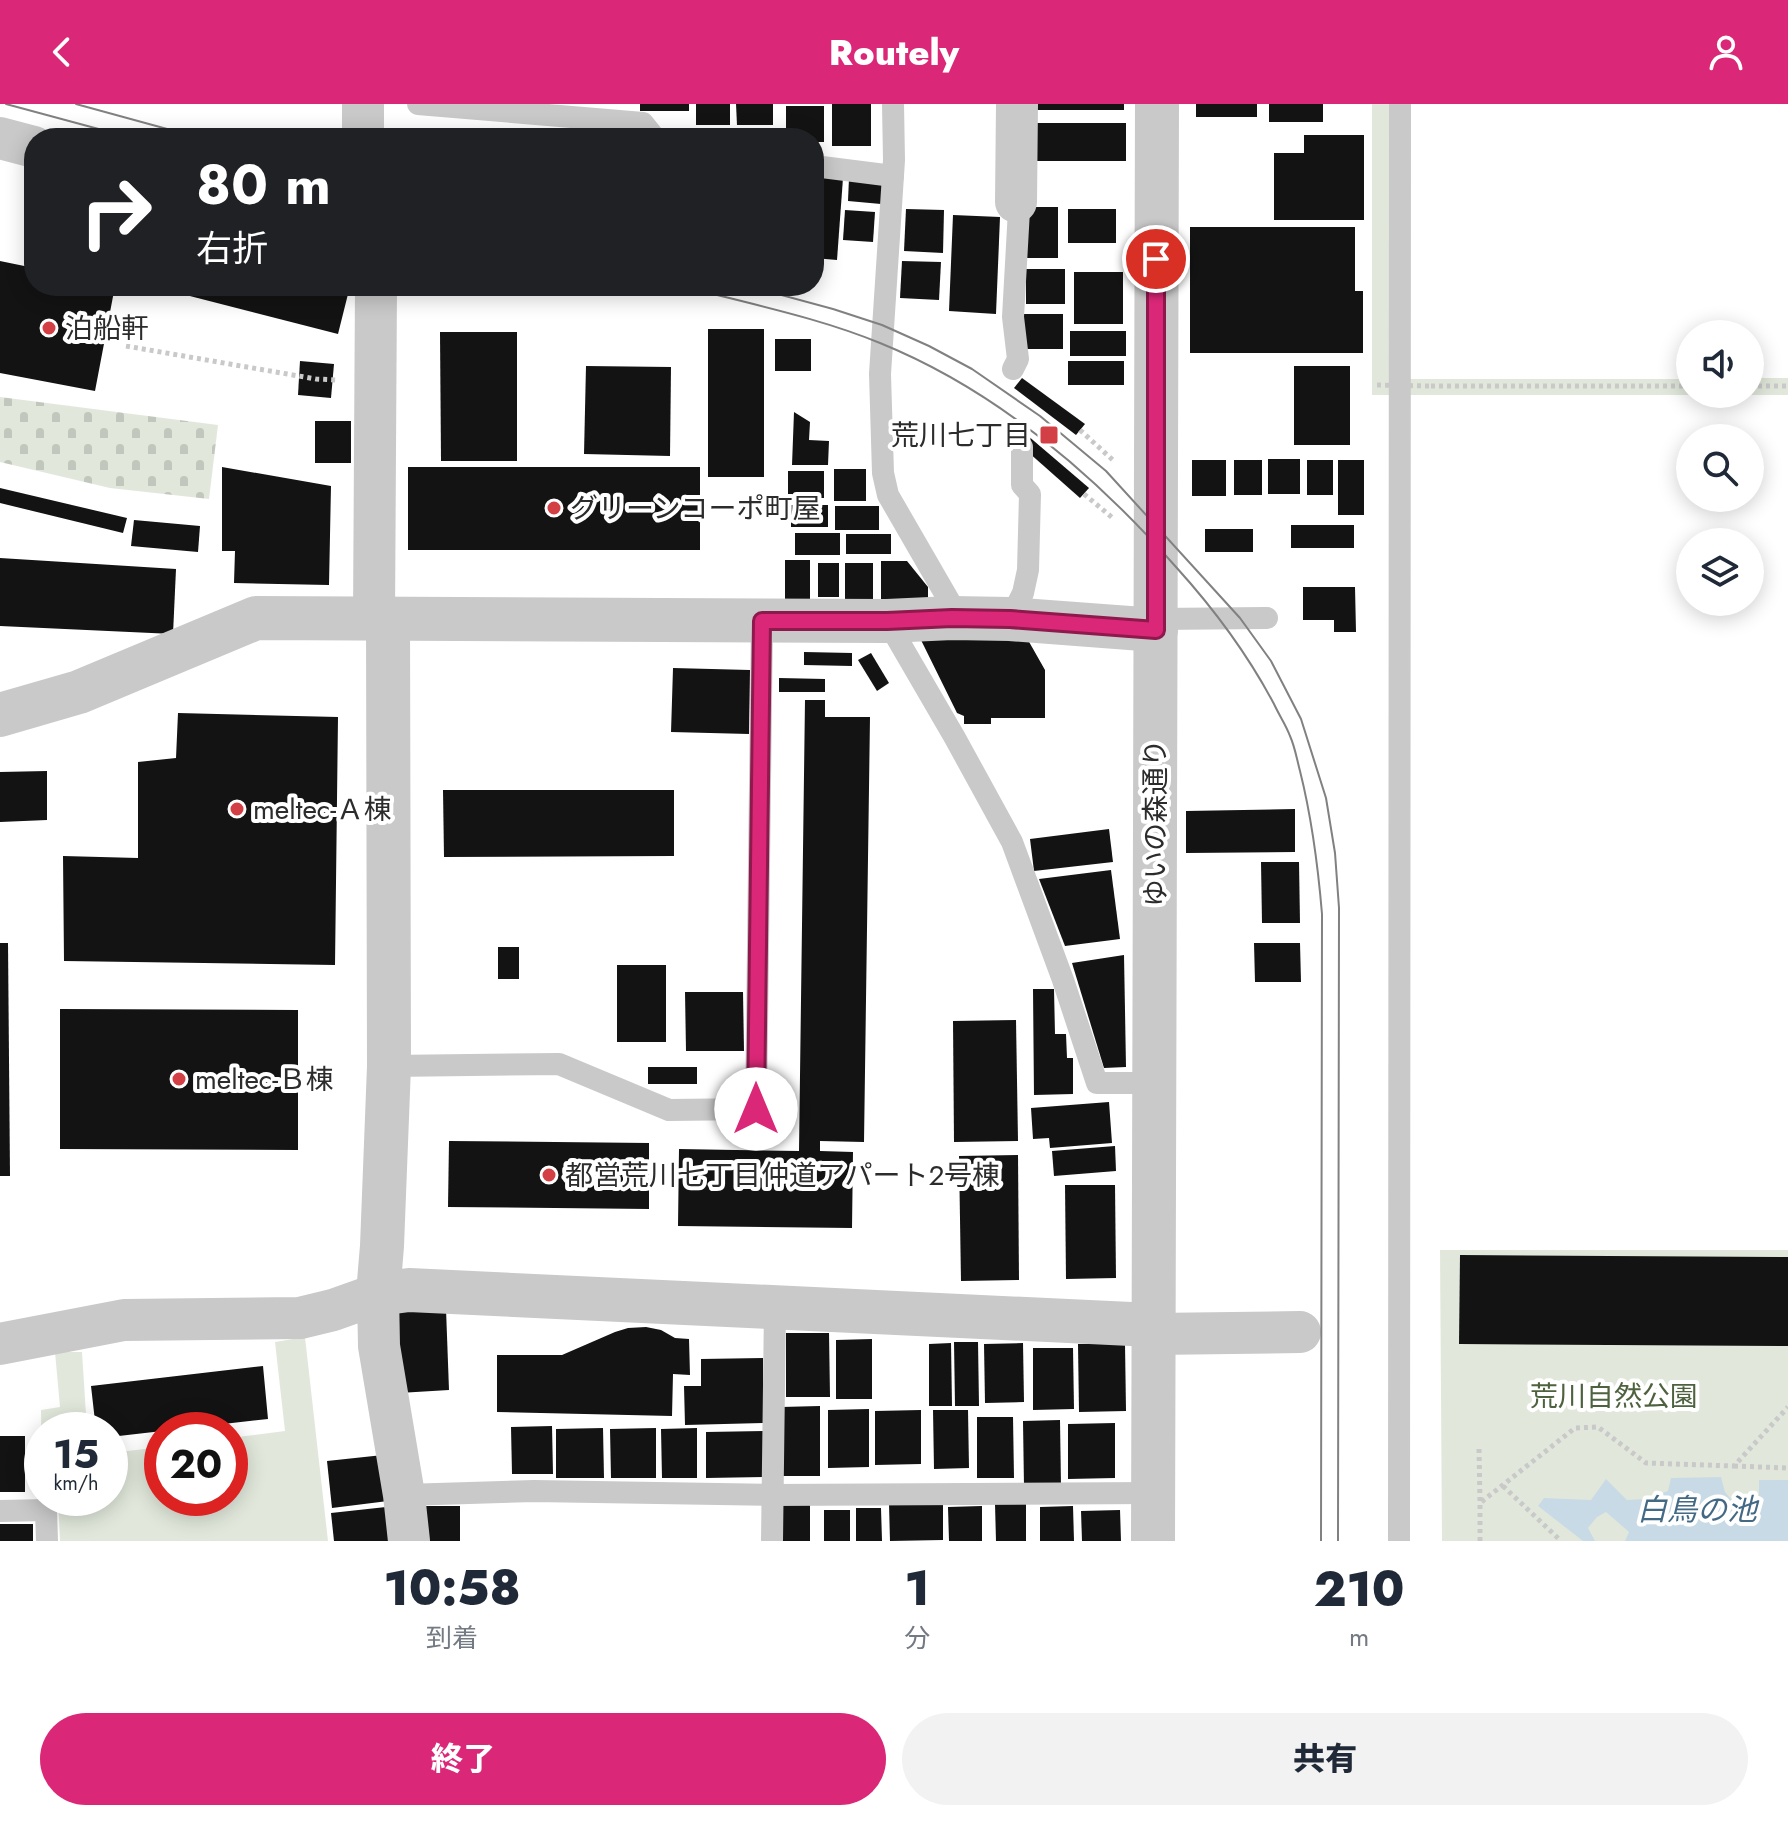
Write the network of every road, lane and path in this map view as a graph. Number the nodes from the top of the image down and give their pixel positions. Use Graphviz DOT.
graph roads {
  1 [pos="363,104"];
  2 [pos="418,104"];
  3 [pos="893,104"];
  4 [pos="1017,104"];
  5 [pos="1157,104"];
  6 [pos="1400,104"];
  7 [pos="523,108"];
  8 [pos="363,128"];
  9 [pos="647,128"];
  10 [pos="0,138"];
  11 [pos="24,144"];
  12 [pos="824,167"];
  13 [pos="893,176"];
  14 [pos="1016,202"];
  15 [pos="376,296"];
  16 [pos="126,346"];
  17 [pos="1013,369"];
  18 [pos="343,380"];
  19 [pos="1377,385"];
  20 [pos="1676,386"];
  21 [pos="1764,386"];
  22 [pos="1788,386"];
  23 [pos="1080,430"];
  24 [pos="1022,447"];
  25 [pos="1122,469"];
  26 [pos="381,618"];
  27 [pos="952,618"];
  28 [pos="1267,618"];
  29 [pos="1010,619"];
  30 [pos="762,621"];
  31 [pos="887,621"];
  32 [pos="1156,624"];
  33 [pos="0,715"];
  34 [pos="389,1066"];
  35 [pos="1154,1083"];
  36 [pos="378,1294"];
  37 [pos="775,1307"];
  38 [pos="1152,1330"];
  39 [pos="1300,1332"];
  40 [pos="0,1344"];
  41 [pos="1788,1407"];
  42 [pos="1479,1449"];
  43 [pos="1734,1466"];
  44 [pos="1788,1468"];
  45 [pos="1503,1486"];
  46 [pos="1153,1493"];
  47 [pos="404,1495"];
  48 [pos="772,1495"];
  49 [pos="1480,1503"];
  50 [pos="0,1511"];
  51 [pos="47,1541"];
  52 [pos="409,1541"];
  53 [pos="772,1541"];
  54 [pos="1153,1541"];
  55 [pos="1399,1541"];
  56 [pos="1480,1541"];
  57 [pos="1561,1541"];
  1 -- 8 [label="street"];
  2 -- 7 [label="lane"];
  3 -- 13 [label="lane"];
  4 -- 14 [label="street"];
  5 -- 32 [label="street, ゆいの森通り"];
  6 -- 55 [label="lane"];
  7 -- 9 [label="lane"];
  10 -- 11 [label="street"];
  12 -- 13 [label="lane"];
  13 -- 27 [label="lane"];
  14 -- 17 [label="lane"];
  15 -- 26 [label="street"];
  16 -- 18 [label="path"];
  19 -- 20 [label="path, bridge"];
  21 -- 22 [label="path"];
  23 -- 25 [label="path"];
  24 -- 29 [label="lane"];
  26 -- 30 [label="street"];
  26 -- 33 [label="street"];
  26 -- 34 [label="street"];
  27 -- 29 [label="street"];
  27 -- 31 [label="street"];
  28 -- 32 [label="lane"];
  29 -- 32 [label="street"];
  30 -- 31 [label="street"];
  30 -- 34 [label="lane"];
  31 -- 35 [label="lane"];
  32 -- 35 [label="street, ゆいの森通り"];
  34 -- 36 [label="street"];
  35 -- 38 [label="street, ゆいの森通り"];
  36 -- 37 [label="street"];
  36 -- 40 [label="street"];
  36 -- 47 [label="street"];
  37 -- 38 [label="street"];
  37 -- 48 [label="lane"];
  38 -- 39 [label="street"];
  38 -- 46 [label="street, ゆいの森通り"];
  41 -- 43 [label="path"];
  42 -- 49 [label="path"];
  43 -- 44 [label="path"];
  43 -- 45 [label="path"];
  45 -- 49 [label="path"];
  45 -- 57 [label="path"];
  46 -- 48 [label="lane"];
  46 -- 54 [label="street, ゆいの森通り"];
  47 -- 48 [label="lane"];
  47 -- 52 [label="street"];
  48 -- 53 [label="lane"];
  49 -- 56 [label="path"];
  50 -- 51 [label="lane"];
}
